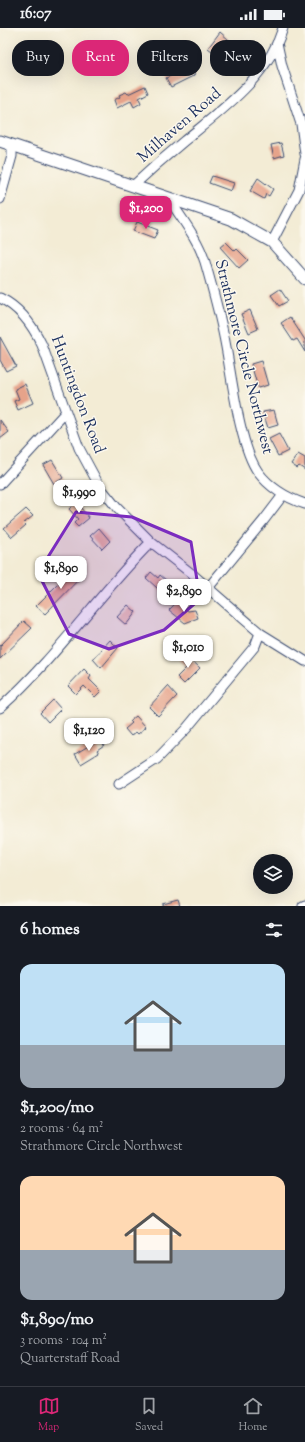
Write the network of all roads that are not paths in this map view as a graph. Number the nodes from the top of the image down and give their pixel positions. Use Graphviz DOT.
graph roads {
  1 [pos="283,28"];
  2 [pos="277,43"];
  3 [pos="0,141"];
  4 [pos="12,145"];
  5 [pos="305,154"];
  6 [pos="305,159"];
  7 [pos="134,185"];
  8 [pos="0,199"];
  9 [pos="169,199"];
  10 [pos="272,242"];
  11 [pos="305,279"];
  12 [pos="0,298"];
  13 [pos="65,412"];
  14 [pos="0,484"];
  15 [pos="283,495"];
  16 [pos="305,504"];
  17 [pos="150,542"];
  18 [pos="208,588"];
  19 [pos="260,633"];
  20 [pos="305,661"];
  21 [pos="0,708"];
  22 [pos="119,784"];
  1 -- 2 [label="street, Milhaven Road"];
  2 -- 5 [label="street"];
  2 -- 7 [label="street, Milhaven Road"];
  3 -- 4 [label="main road"];
  4 -- 7 [label="main road"];
  4 -- 8 [label="street"];
  6 -- 10 [label="street"];
  7 -- 9 [label="main road"];
  9 -- 10 [label="main road"];
  9 -- 15 [label="street, Strathmore Circle Northwest"];
  10 -- 11 [label="main road"];
  12 -- 13 [label="street, Huntingdon Road"];
  13 -- 14 [label="street"];
  13 -- 17 [label="street, Huntingdon Road"];
  15 -- 16 [label="street, Strathmore Circle Northwest"];
  15 -- 18 [label="street"];
  17 -- 18 [label="street, Huntingdon Road"];
  17 -- 21 [label="street"];
  18 -- 19 [label="street, Huntingdon Road"];
  19 -- 20 [label="street, Huntingdon Road"];
  19 -- 22 [label="street"];
}
